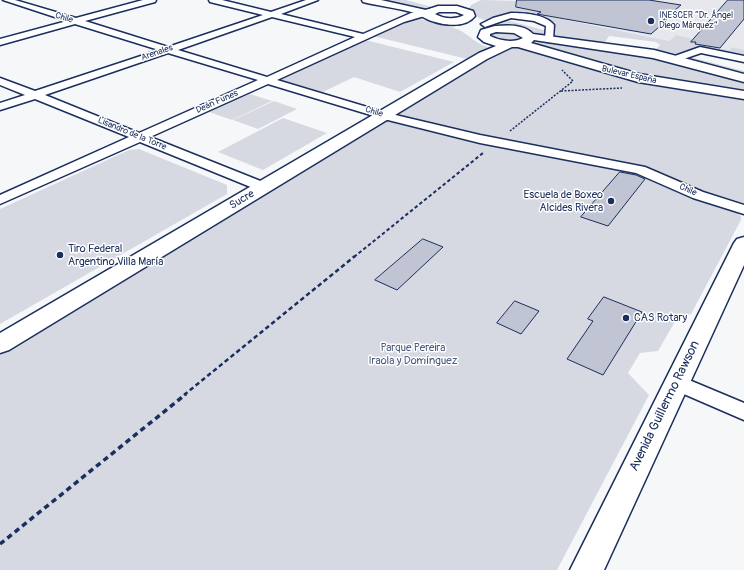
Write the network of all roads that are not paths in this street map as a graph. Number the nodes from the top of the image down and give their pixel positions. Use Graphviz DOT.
graph roads {
  1 [pos="7,0"];
  2 [pos="152,0"];
  3 [pos="213,0"];
  4 [pos="314,0"];
  5 [pos="367,0"];
  6 [pos="414,0"];
  7 [pos="454,10"];
  8 [pos="422,13"];
  9 [pos="272,14"];
  10 [pos="74,21"];
  11 [pos="486,24"];
  12 [pos="508,29"];
  13 [pos="526,34"];
  14 [pos="364,37"];
  15 [pos="549,39"];
  16 [pos="0,42"];
  17 [pos="513,44"];
  18 [pos="486,45"];
  19 [pos="166,50"];
  20 [pos="674,59"];
  21 [pos="744,59"];
  22 [pos="744,78"];
  23 [pos="266,80"];
  24 [pos="0,81"];
  25 [pos="35,95"];
  26 [pos="744,96"];
  27 [pos="0,107"];
  28 [pos="384,116"];
  29 [pos="140,137"];
  30 [pos="263,187"];
  31 [pos="0,200"];
  32 [pos="744,210"];
  33 [pos="744,243"];
  34 [pos="0,344"];
  35 [pos="677,383"];
  36 [pos="744,412"];
  37 [pos="587,570"];
  1 -- 10 [label="street, Chile"];
  2 -- 10 [label="street"];
  3 -- 9 [label="street"];
  4 -- 9 [label="street, Arenales"];
  5 -- 8 [label="main road"];
  6 -- 7 [label="main road"];
  7 -- 8 [label="main road"];
  7 -- 11 [label="main road"];
  7 -- 18 [label="main road"];
  8 -- 14 [label="street, Deán Funes"];
  9 -- 14 [label="street"];
  9 -- 19 [label="street, Arenales"];
  10 -- 16 [label="street"];
  10 -- 19 [label="street, Chile"];
  11 -- 12 [label="main road"];
  11 -- 15 [label="street"];
  12 -- 13 [label="main road, Bulevar España"];
  12 -- 18 [label="main road"];
  13 -- 15 [label="main road, Bulevar España"];
  13 -- 17 [label="main road, Sucre"];
  14 -- 23 [label="street, Deán Funes"];
  15 -- 20 [label="main road, Bulevar España"];
  17 -- 18 [label="main road, Sucre"];
  17 -- 18 [label="main road, Bulevar España"];
  17 -- 26 [label="main road, Bulevar España"];
  18 -- 28 [label="main road, Sucre"];
  19 -- 23 [label="street, Chile"];
  19 -- 25 [label="street, Arenales"];
  20 -- 21 [label="street"];
  20 -- 22 [label="main road, Bulevar España"];
  23 -- 28 [label="street, Chile"];
  23 -- 29 [label="street, Deán Funes"];
  24 -- 25 [label="street, Lisandro de la Torre"];
  25 -- 27 [label="street, Arenales"];
  25 -- 29 [label="street, Lisandro de la Torre"];
  28 -- 30 [label="main road, Sucre"];
  28 -- 32 [label="street, Chile"];
  29 -- 30 [label="street, Lisandro de la Torre"];
  29 -- 31 [label="street, Deán Funes"];
  30 -- 34 [label="main road, Sucre"];
  33 -- 35 [label="main road, Avenida Guillermo Rawson"];
  35 -- 36 [label="street"];
  35 -- 37 [label="main road, Avenida Guillermo Rawson"];
}
